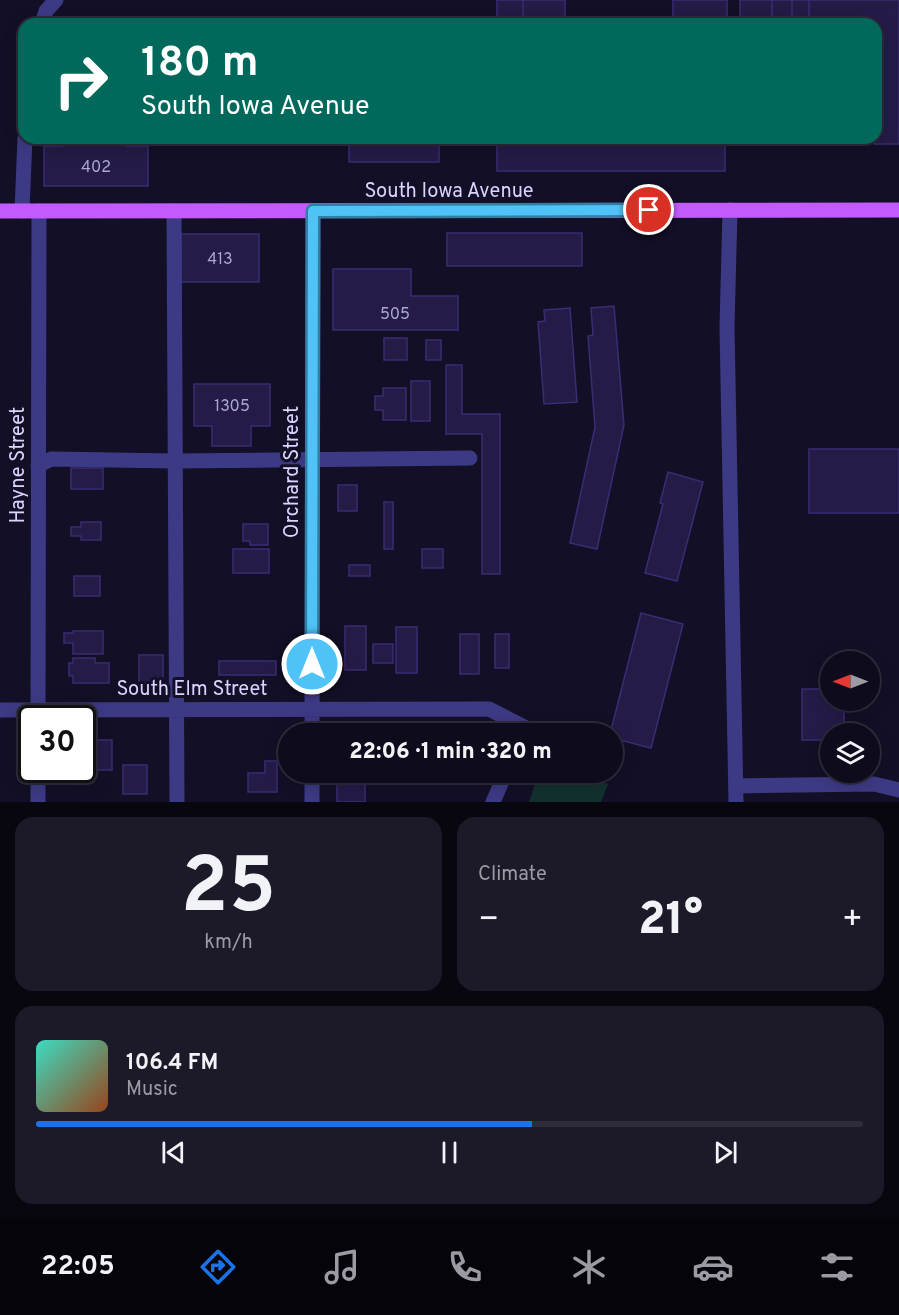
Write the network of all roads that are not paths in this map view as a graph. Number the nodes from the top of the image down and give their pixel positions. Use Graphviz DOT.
graph roads {
  1 [pos="56,0"];
  2 [pos="44,18"];
  3 [pos="25,144"];
  4 [pos="730,210"];
  5 [pos="899,210"];
  6 [pos="0,211"];
  7 [pos="22,211"];
  8 [pos="39,211"];
  9 [pos="174,211"];
  10 [pos="313,211"];
  11 [pos="470,458"];
  12 [pos="312,460"];
  13 [pos="175,461"];
  14 [pos="38,466"];
  15 [pos="38,705"];
  16 [pos="312,709"];
  17 [pos="0,710"];
  18 [pos="176,710"];
  19 [pos="18,712"];
  20 [pos="96,712"];
  21 [pos="312,723"];
  22 [pos="512,723"];
  23 [pos="38,783"];
  24 [pos="312,783"];
  25 [pos="501,783"];
  26 [pos="736,786"];
  27 [pos="899,789"];
  28 [pos="38,802"];
  29 [pos="177,802"];
  30 [pos="312,802"];
  31 [pos="493,802"];
  32 [pos="736,802"];
  1 -- 2 [label="street"];
  3 -- 7 [label="street"];
  4 -- 5 [label="main road, South Iowa Avenue"];
  4 -- 10 [label="main road, South Iowa Avenue"];
  4 -- 26 [label="street"];
  6 -- 7 [label="main road, South Iowa Avenue"];
  7 -- 8 [label="main road, South Iowa Avenue"];
  8 -- 9 [label="main road, South Iowa Avenue"];
  8 -- 14 [label="street, Hayne Street"];
  9 -- 10 [label="main road, South Iowa Avenue"];
  9 -- 13 [label="street"];
  10 -- 12 [label="street, Orchard Street"];
  11 -- 12 [label="street"];
  12 -- 13 [label="street"];
  12 -- 16 [label="street, Orchard Street"];
  13 -- 14 [label="street"];
  13 -- 18 [label="street"];
  14 -- 15 [label="street, Hayne Street"];
  16 -- 18 [label="street, South Elm Street"];
  16 -- 21 [label="street, Orchard Street"];
  16 -- 22 [label="street, South Elm Street"];
  17 -- 19 [label="street, South Elm Street"];
  18 -- 20 [label="street, South Elm Street"];
  18 -- 29 [label="street"];
  23 -- 28 [label="street"];
  24 -- 30 [label="street"];
  25 -- 31 [label="street"];
  26 -- 27 [label="street"];
  26 -- 32 [label="street"];
}
